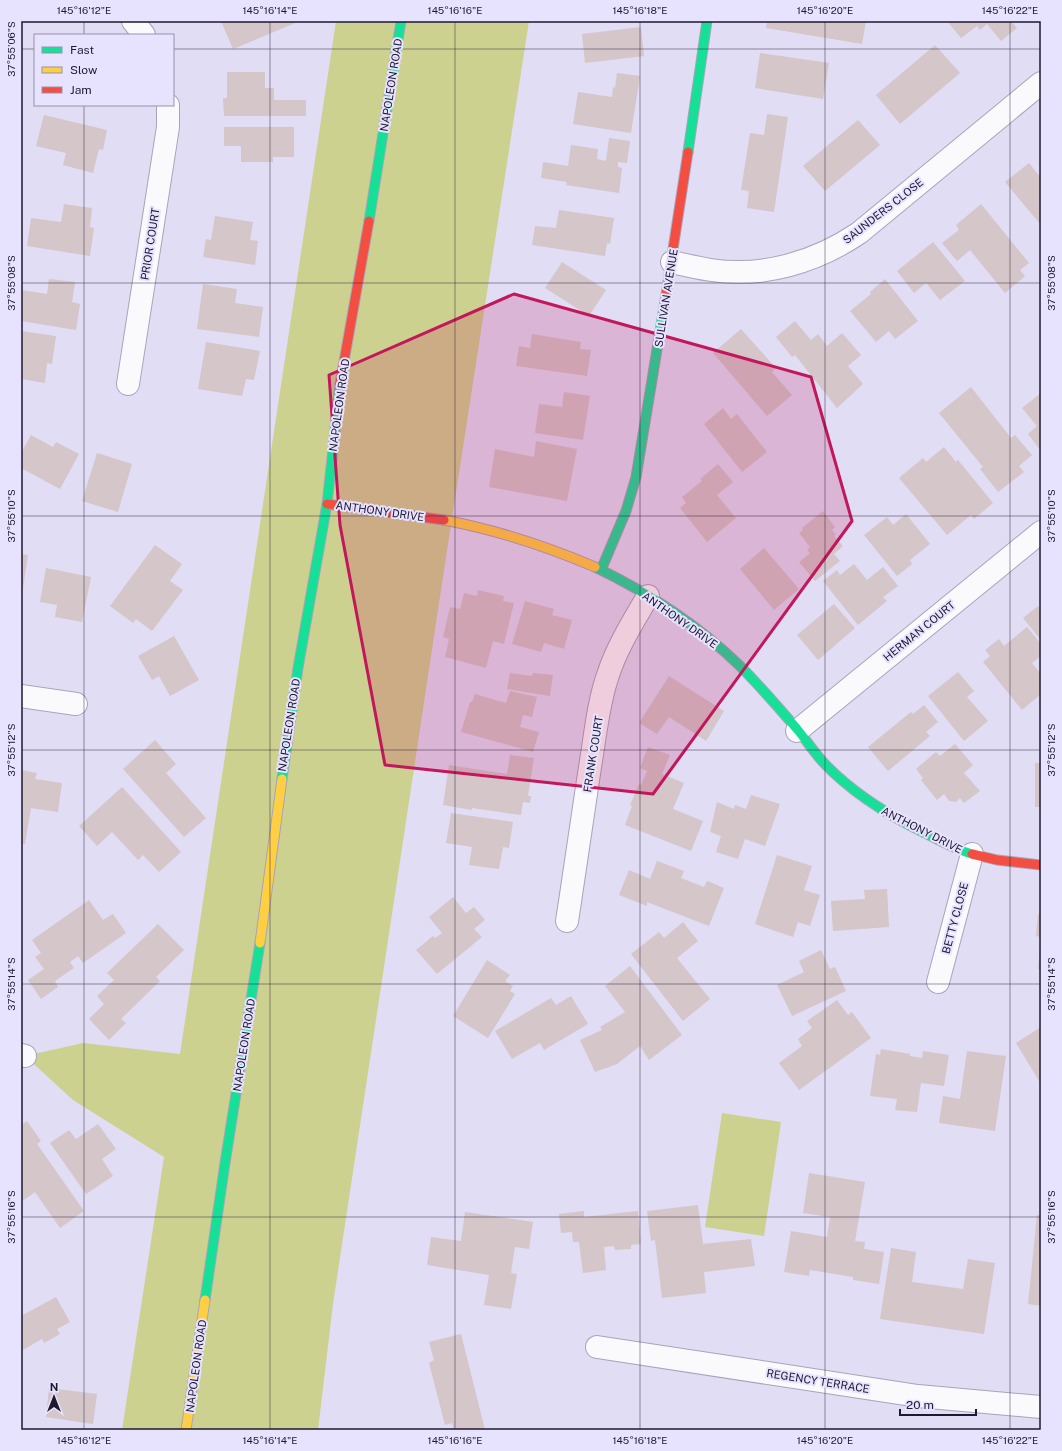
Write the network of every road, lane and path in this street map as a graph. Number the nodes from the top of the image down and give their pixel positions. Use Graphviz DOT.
graph roads {
  1 [pos="133,21"];
  2 [pos="401,21"];
  3 [pos="707,21"];
  4 [pos="143,34"];
  5 [pos="1041,83"];
  6 [pos="168,106"];
  7 [pos="672,262"];
  8 [pos="128,384"];
  9 [pos="327,504"];
  10 [pos="1041,532"];
  11 [pos="601,570"];
  12 [pos="648,596"];
  13 [pos="21,696"];
  14 [pos="76,704"];
  15 [pos="797,731"];
  16 [pos="972,854"];
  17 [pos="1041,865"];
  18 [pos="567,921"];
  19 [pos="938,982"];
  20 [pos="597,1347"];
  21 [pos="1041,1407"];
  22 [pos="186,1430"];
  1 -- 4 [label="street"];
  2 -- 9 [label="main road, NAPOLEON ROAD"];
  3 -- 7 [label="main road, SULLIVAN AVENUE"];
  5 -- 7 [label="street, SAUNDERS CLOSE"];
  6 -- 8 [label="street, PRIOR COURT"];
  7 -- 11 [label="main road, SULLIVAN AVENUE"];
  9 -- 11 [label="main road, ANTHONY DRIVE"];
  9 -- 22 [label="main road, NAPOLEON ROAD"];
  10 -- 15 [label="street, HERMAN COURT"];
  11 -- 12 [label="main road, ANTHONY DRIVE"];
  12 -- 15 [label="main road, ANTHONY DRIVE"];
  12 -- 18 [label="street, FRANK COURT"];
  13 -- 14 [label="street"];
  15 -- 16 [label="main road, ANTHONY DRIVE"];
  16 -- 17 [label="main road, ANTHONY DRIVE"];
  16 -- 19 [label="street, BETTY CLOSE"];
  20 -- 21 [label="street, REGENCY TERRACE"];
}
